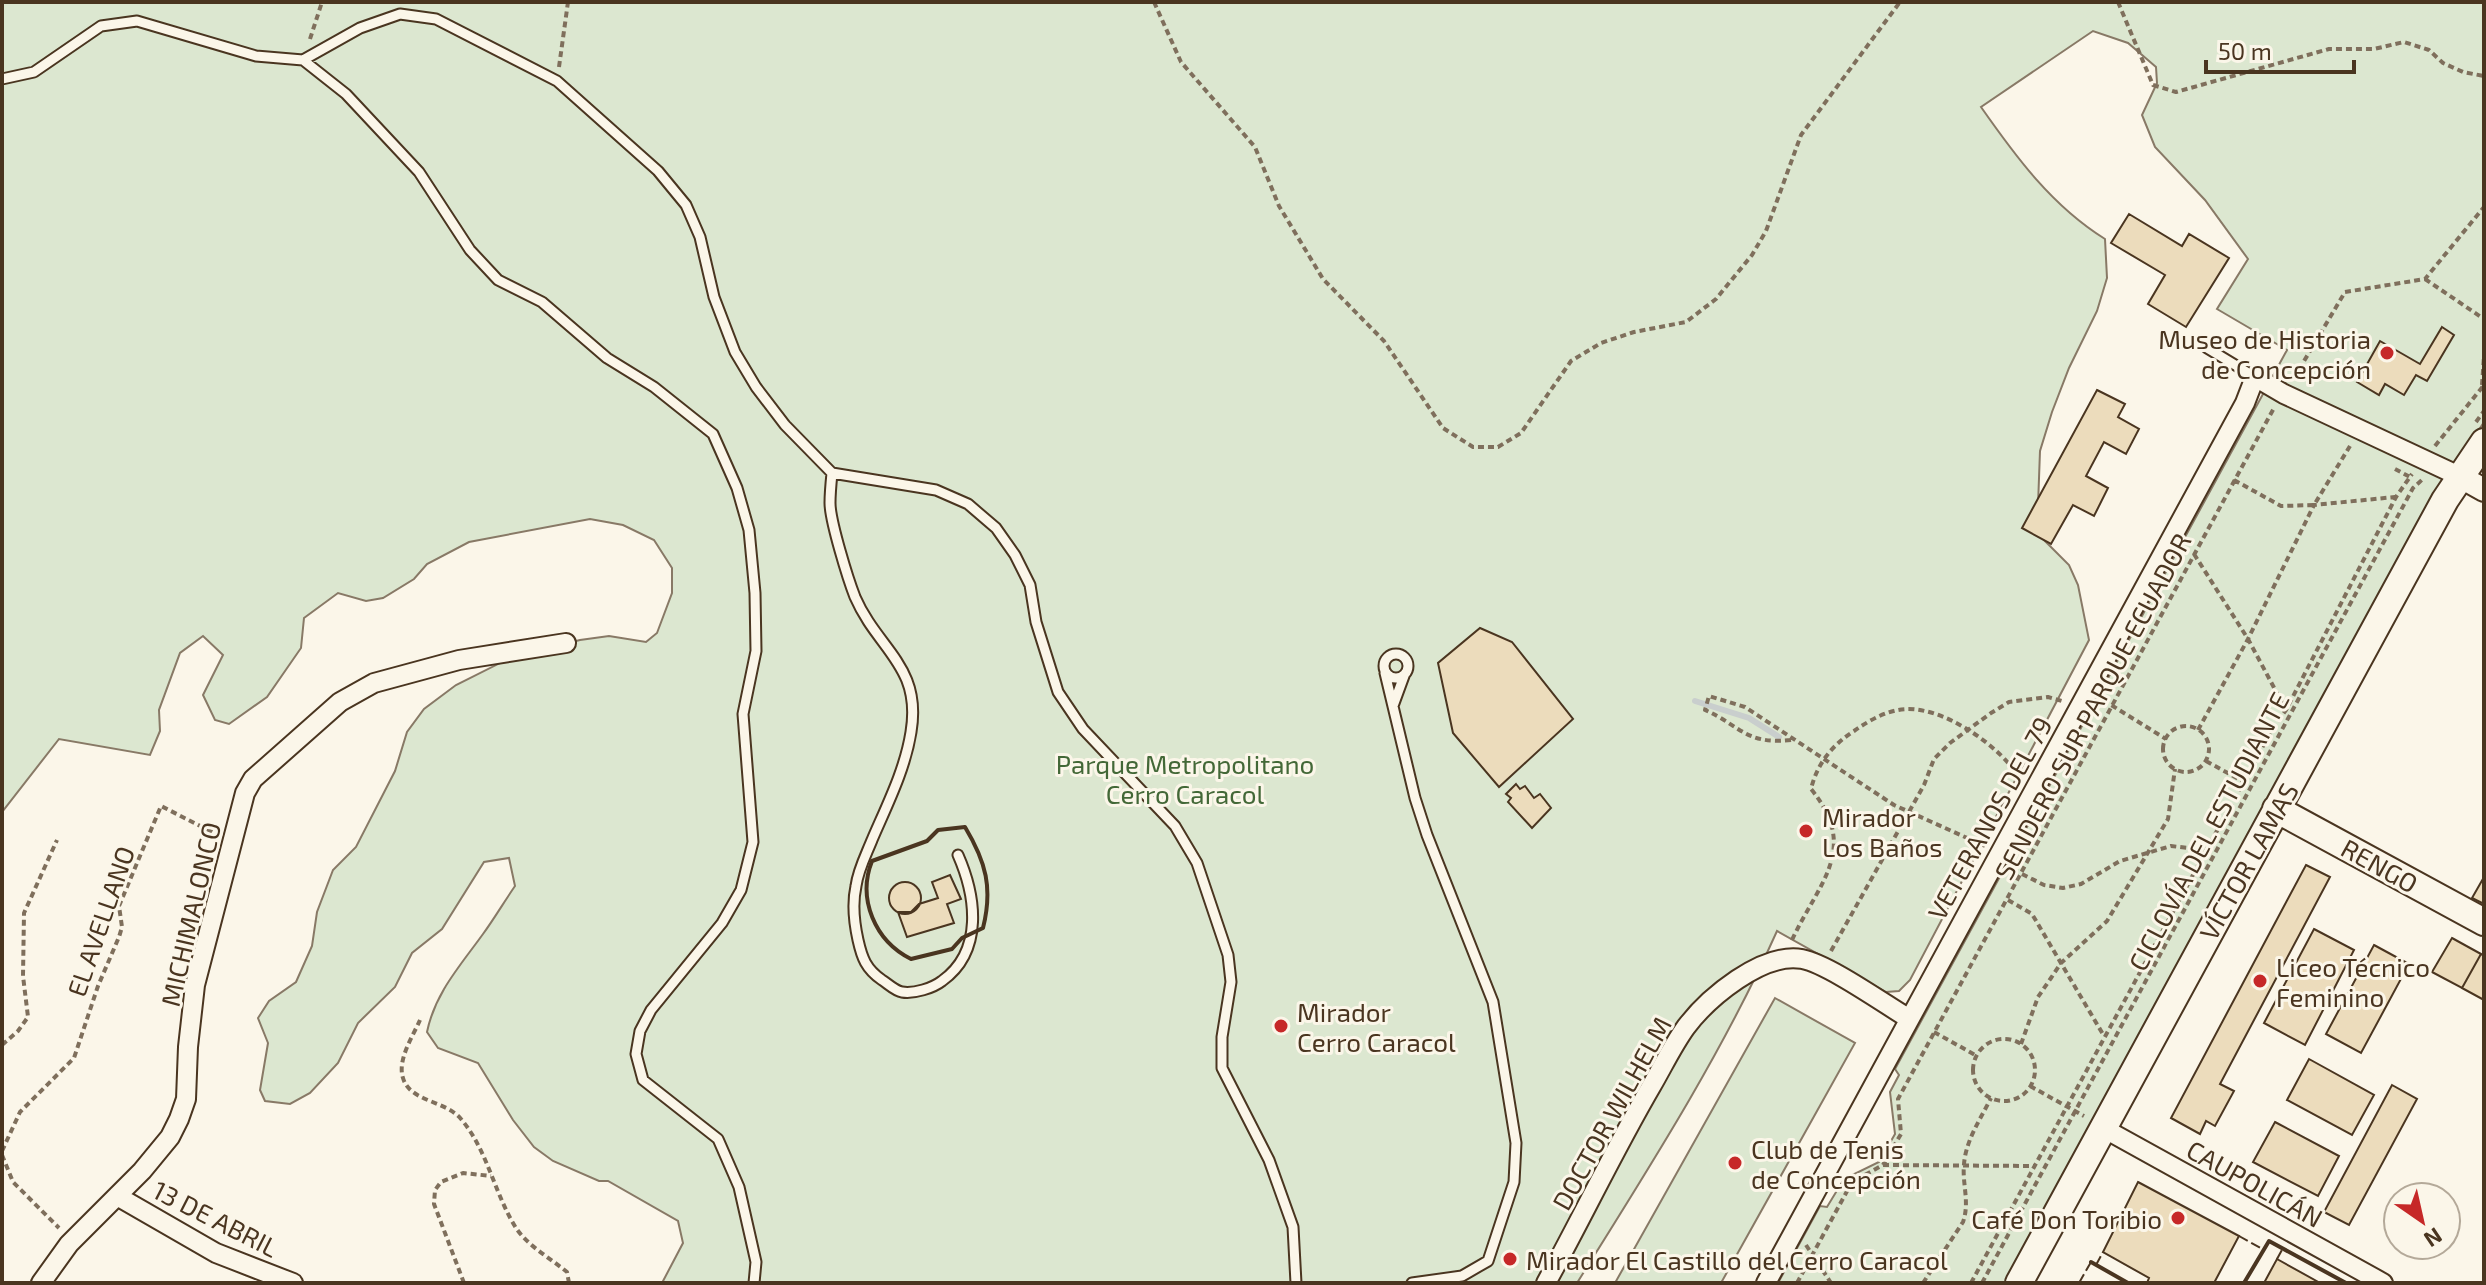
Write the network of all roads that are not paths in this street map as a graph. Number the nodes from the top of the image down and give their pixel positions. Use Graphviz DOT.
graph roads {
  1 [pos="303,60"];
  2 [pos="2,79"];
  3 [pos="2207,348"];
  4 [pos="2255,377"];
  5 [pos="2476,437"];
  6 [pos="2440,468"];
  7 [pos="832,473"];
  8 [pos="2484,490"];
  9 [pos="566,643"];
  10 [pos="1385,673"];
  11 [pos="1404,676"];
  12 [pos="1393,706"];
  13 [pos="2276,809"];
  14 [pos="958,855"];
  15 [pos="2484,922"];
  16 [pos="1908,1018"];
  17 [pos="2103,1128"];
  18 [pos="117,1196"];
  19 [pos="41,1283"];
  20 [pos="293,1283"];
  21 [pos="754,1283"];
  22 [pos="1296,1283"];
  23 [pos="1412,1283"];
  24 [pos="1546,1283"];
  25 [pos="1766,1283"];
  26 [pos="2019,1283"];
  27 [pos="2383,1283"];
  1 -- 2 [label="lane"];
  1 -- 7 [label="lane"];
  1 -- 21 [label="lane"];
  3 -- 4 [label="lane"];
  4 -- 6 [label="street"];
  4 -- 16 [label="street, VETERANOS DEL 79"];
  5 -- 6 [label="main road, VÍCTOR LAMAS"];
  6 -- 8 [label="street"];
  6 -- 13 [label="main road, VÍCTOR LAMAS"];
  7 -- 14 [label="lane"];
  7 -- 22 [label="lane"];
  9 -- 18 [label="street, MICHIMALONCO"];
  10 -- 11 [label="lane"];
  10 -- 11 [label="lane"];
  10 -- 12 [label="lane"];
  11 -- 12 [label="lane"];
  12 -- 23 [label="lane"];
  13 -- 15 [label="main road, RENGO"];
  13 -- 17 [label="main road, VÍCTOR LAMAS"];
  16 -- 24 [label="street, DOCTOR WILHELM"];
  16 -- 25 [label="street, VETERANOS DEL 79"];
  17 -- 26 [label="main road, VÍCTOR LAMAS"];
  17 -- 27 [label="street, CAUPOLICÁN"];
  18 -- 19 [label="street, MICHIMALONCO"];
  18 -- 20 [label="street, 13 DE ABRIL"];
}
